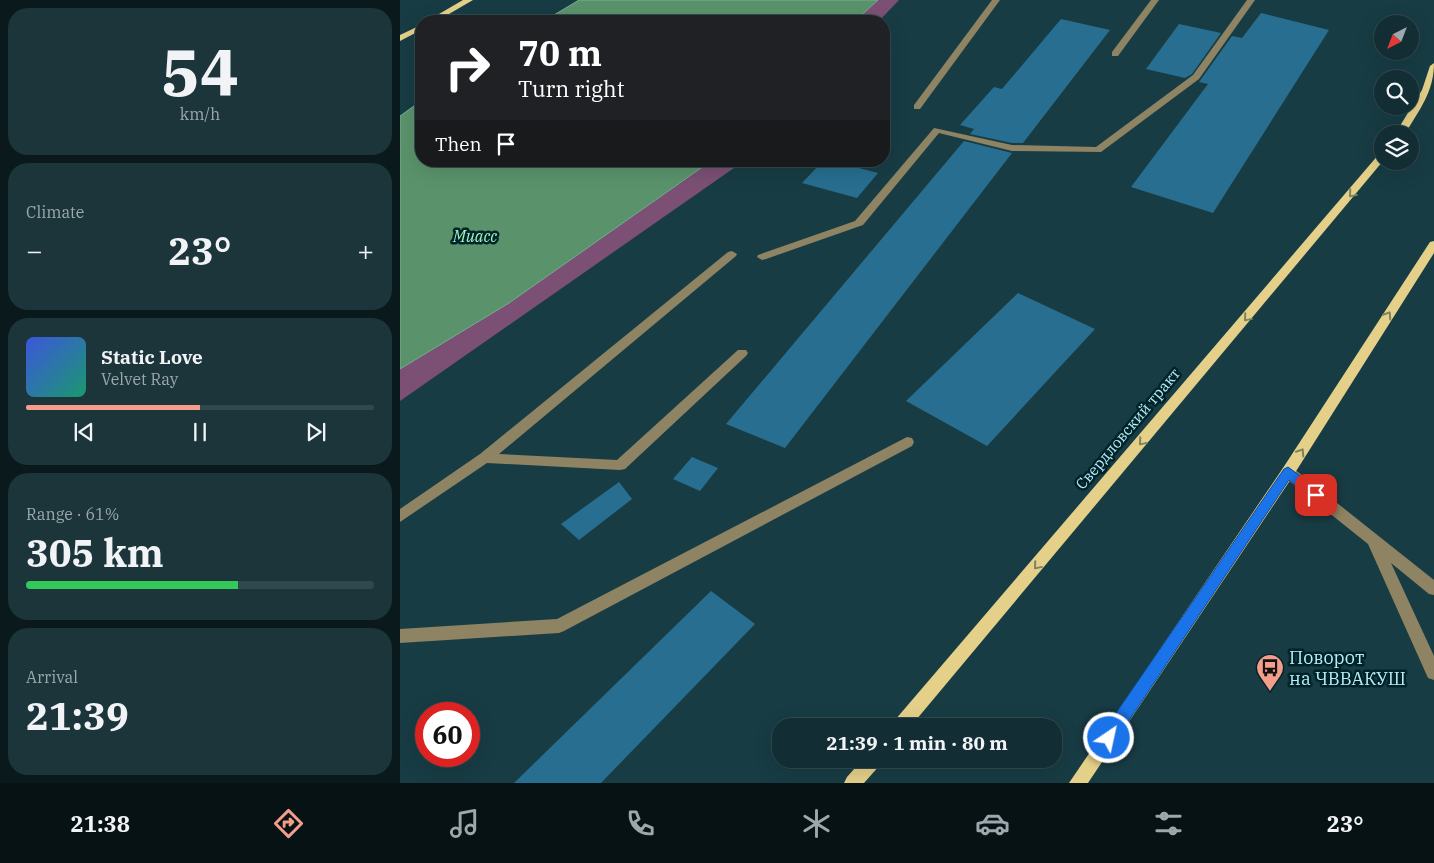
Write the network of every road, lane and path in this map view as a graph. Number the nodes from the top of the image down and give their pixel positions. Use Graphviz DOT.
graph roads {
  1 [pos="469,0"];
  2 [pos="996,0"];
  3 [pos="1155,0"];
  4 [pos="1250,0"];
  5 [pos="442,15"];
  6 [pos="415,30"];
  7 [pos="400,38"];
  8 [pos="1115,54"];
  9 [pos="1434,66"];
  10 [pos="917,107"];
  11 [pos="1405,125"];
  12 [pos="1374,166"];
  13 [pos="1434,244"];
  14 [pos="732,254"];
  15 [pos="762,256"];
  16 [pos="742,353"];
  17 [pos="907,442"];
  18 [pos="485,458"];
  19 [pos="1288,472"];
  20 [pos="400,516"];
  21 [pos="1373,540"];
  22 [pos="1434,589"];
  23 [pos="400,636"];
  24 [pos="1434,673"];
  25 [pos="909,718"];
  26 [pos="866,768"];
  27 [pos="853,783"];
  28 [pos="1078,783"];
  1 -- 5 [label="main road"];
  2 -- 10 [label="lane"];
  3 -- 8 [label="lane"];
  4 -- 15 [label="lane"];
  6 -- 7 [label="main road"];
  9 -- 11 [label="main road"];
  12 -- 25 [label="main road, Свердловский тракт, one-way"];
  19 -- 13 [label="main road, one-way"];
  14 -- 18 [label="lane"];
  16 -- 18 [label="lane"];
  17 -- 23 [label="lane"];
  18 -- 20 [label="lane"];
  19 -- 21 [label="lane"];
  19 -- 28 [label="main road"];
  21 -- 22 [label="lane"];
  21 -- 24 [label="lane"];
  26 -- 27 [label="main road"];
}
